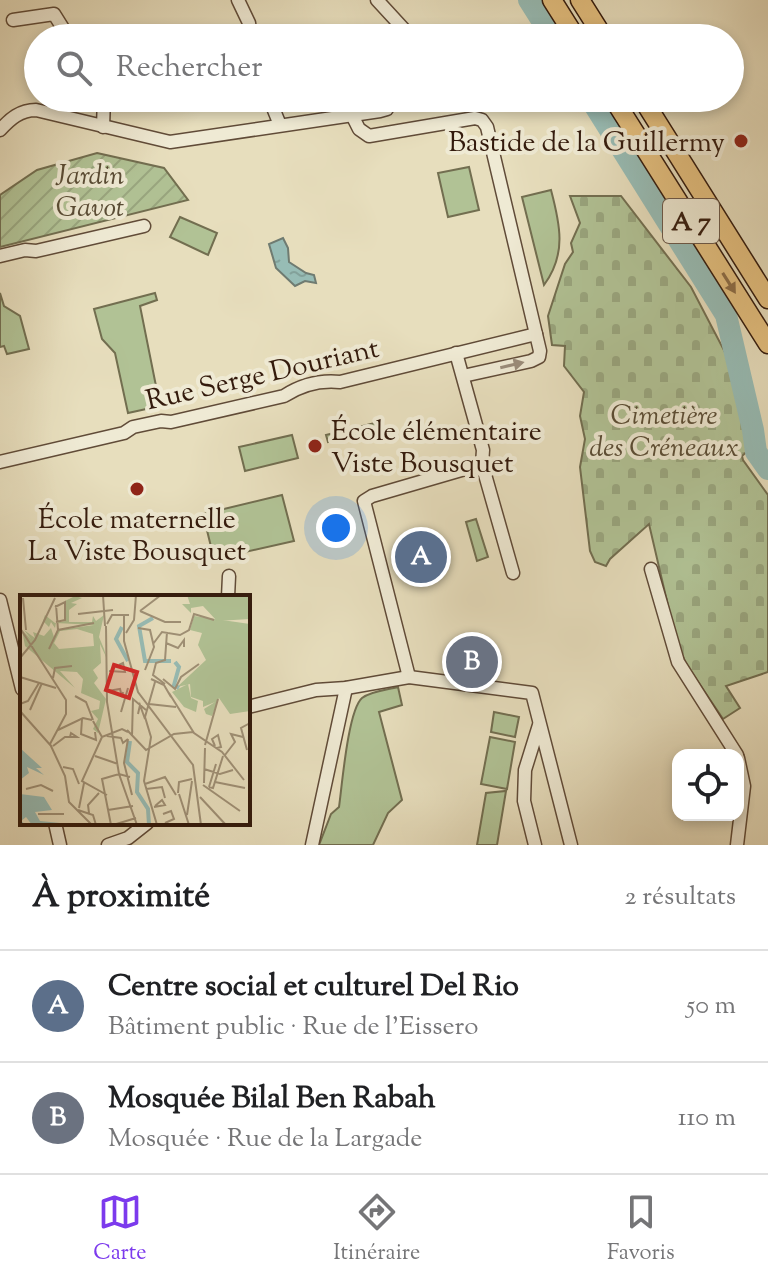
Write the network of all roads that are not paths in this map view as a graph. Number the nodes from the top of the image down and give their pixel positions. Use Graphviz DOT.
graph roads {
  1 [pos="238,0"];
  2 [pos="377,0"];
  3 [pos="552,0"];
  4 [pos="580,0"];
  5 [pos="13,20"];
  6 [pos="60,24"];
  7 [pos="249,24"];
  8 [pos="399,24"];
  9 [pos="567,24"];
  10 [pos="595,24"];
  11 [pos="24,111"];
  12 [pos="44,112"];
  13 [pos="104,112"];
  14 [pos="275,112"];
  15 [pos="370,112"];
  16 [pos="622,112"];
  17 [pos="651,112"];
  18 [pos="352,115"];
  19 [pos="280,125"];
  20 [pos="103,127"];
  21 [pos="0,130"];
  22 [pos="144,226"];
  23 [pos="0,256"];
  24 [pos="768,299"];
  25 [pos="536,334"];
  26 [pos="768,344"];
  27 [pos="456,353"];
  28 [pos="463,376"];
  29 [pos="0,462"];
  30 [pos="482,464"];
  31 [pos="651,569"];
  32 [pos="513,573"];
  33 [pos="229,576"];
  34 [pos="228,595"];
  35 [pos="0,600"];
  36 [pos="20,672"];
  37 [pos="409,677"];
  38 [pos="346,688"];
  39 [pos="250,706"];
  40 [pos="539,725"];
  41 [pos="733,749"];
  42 [pos="740,821"];
  43 [pos="55,825"];
  44 [pos="144,825"];
  45 [pos="60,845"];
  46 [pos="108,845"];
  47 [pos="312,845"];
  48 [pos="535,845"];
  49 [pos="571,845"];
  50 [pos="737,845"];
  1 -- 7 [label="street"];
  2 -- 8 [label="street"];
  3 -- 9 [label="highway"];
  4 -- 10 [label="highway"];
  5 -- 6 [label="street"];
  11 -- 21 [label="street"];
  12 -- 20 [label="street"];
  13 -- 20 [label="street"];
  14 -- 19 [label="street"];
  15 -- 18 [label="street"];
  16 -- 26 [label="highway, A 7, one-way"];
  17 -- 24 [label="highway, A 7"];
  18 -- 19 [label="street"];
  18 -- 25 [label="street"];
  19 -- 20 [label="street"];
  22 -- 23 [label="street"];
  25 -- 27 [label="street, Rue Serge Douriant"];
  28 -- 25 [label="street, one-way"];
  27 -- 28 [label="street"];
  27 -- 29 [label="street, Rue Serge Douriant"];
  28 -- 30 [label="street"];
  30 -- 32 [label="street"];
  30 -- 37 [label="street"];
  31 -- 41 [label="street"];
  33 -- 34 [label="street"];
  35 -- 36 [label="street"];
  37 -- 38 [label="street"];
  37 -- 40 [label="street"];
  38 -- 39 [label="street"];
  38 -- 47 [label="street"];
  40 -- 48 [label="street"];
  40 -- 49 [label="street"];
  42 -- 50 [label="street"];
  43 -- 45 [label="street"];
  44 -- 46 [label="street"];
}
